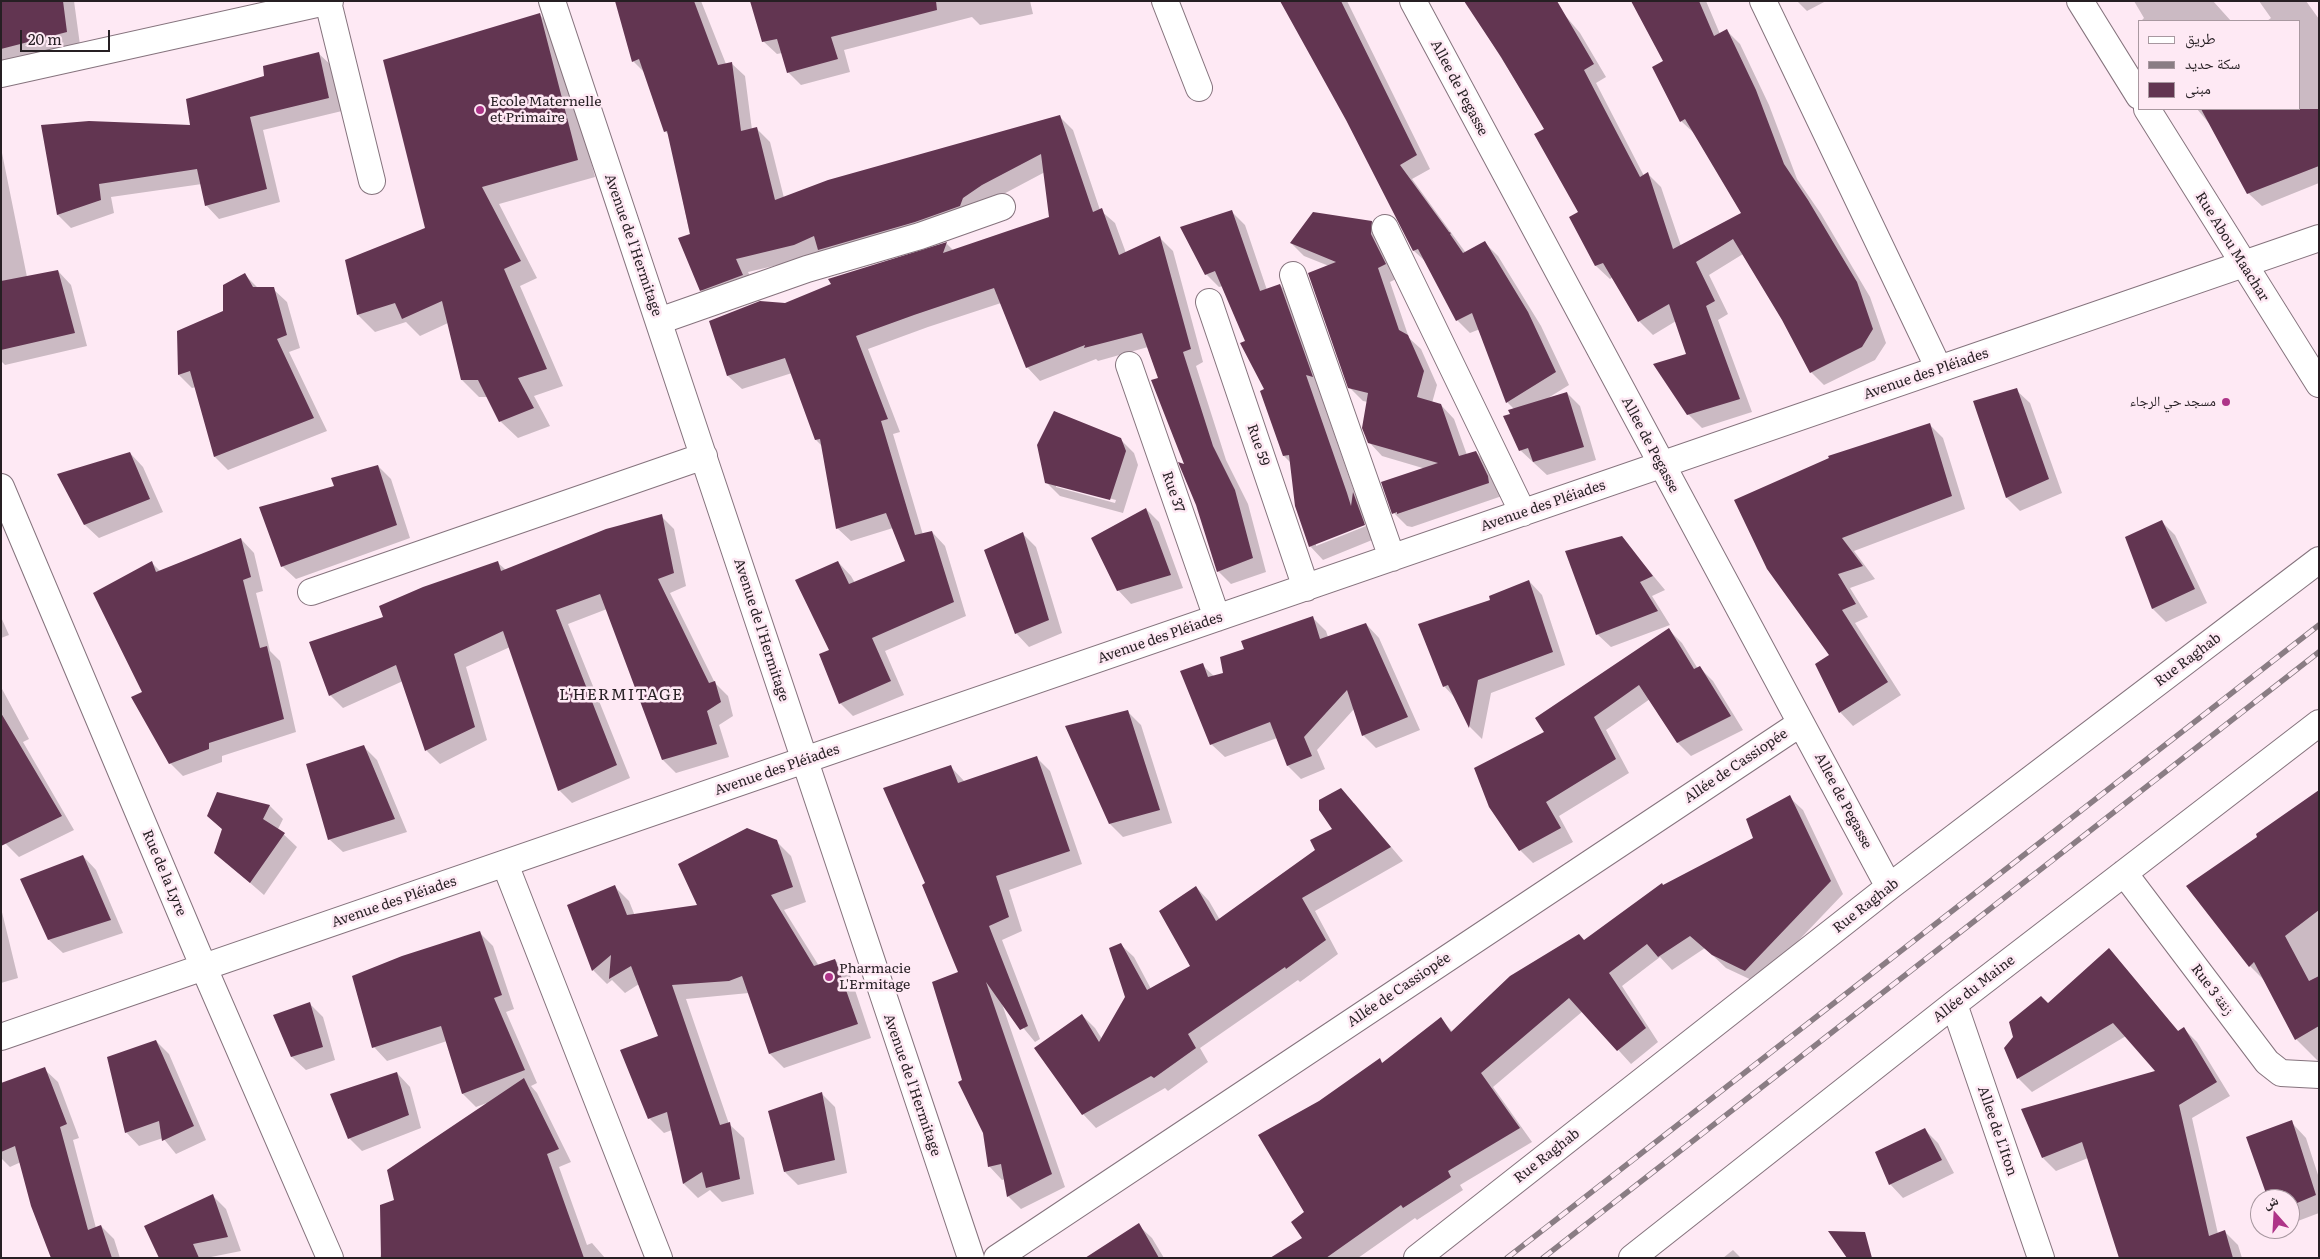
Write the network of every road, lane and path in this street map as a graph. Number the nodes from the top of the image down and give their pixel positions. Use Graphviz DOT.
graph roads {
  1 [pos="329,1"];
  2 [pos="552,1"];
  3 [pos="1165,1"];
  4 [pos="1413,1"];
  5 [pos="1763,1"];
  6 [pos="2080,1"];
  7 [pos="1,74"];
  8 [pos="1199,88"];
  9 [pos="2138,94"];
  10 [pos="2148,110"];
  11 [pos="372,181"];
  12 [pos="1002,207"];
  13 [pos="1385,228"];
  14 [pos="2319,238"];
  15 [pos="2243,264"];
  16 [pos="1293,275"];
  17 [pos="1209,302"];
  18 [pos="659,321"];
  19 [pos="1130,366"];
  20 [pos="1939,369"];
  21 [pos="2319,384"];
  22 [pos="704,456"];
  23 [pos="1661,465"];
  24 [pos="1,487"];
  25 [pos="1523,513"];
  26 [pos="1392,558"];
  27 [pos="2319,560"];
  28 [pos="1306,588"];
  29 [pos="311,592"];
  30 [pos="1217,618"];
  31 [pos="1801,723"];
  32 [pos="2319,723"];
  33 [pos="803,761"];
  34 [pos="505,864"];
  35 [pos="2124,873"];
  36 [pos="1889,887"];
  37 [pos="204,968"];
  38 [pos="1954,1004"];
  39 [pos="1,1037"];
  40 [pos="2319,1075"];
  41 [pos="330,1258"];
  42 [pos="659,1258"];
  43 [pos="971,1258"];
  44 [pos="997,1258"];
  45 [pos="1417,1258"];
  46 [pos="1632,1258"];
  47 [pos="2041,1258"];
  1 -- 7 [label="street"];
  1 -- 11 [label="street"];
  2 -- 18 [label="street, Avenue de l'Hermitage"];
  3 -- 8 [label="street"];
  4 -- 23 [label="street, Allee de Pegasse"];
  5 -- 20 [label="street"];
  6 -- 9 [label="street"];
  10 -- 15 [label="street, Rue Abou Maachar"];
  12 -- 18 [label="street"];
  13 -- 25 [label="street"];
  14 -- 15 [label="street, Avenue des Pléiades"];
  15 -- 20 [label="street, Avenue des Pléiades"];
  15 -- 21 [label="street, Rue Abou Maachar"];
  16 -- 26 [label="street"];
  17 -- 28 [label="street, Rue 59"];
  18 -- 22 [label="street, Avenue de l'Hermitage"];
  19 -- 30 [label="street, Rue 37"];
  20 -- 23 [label="street, Avenue des Pléiades"];
  22 -- 29 [label="street"];
  22 -- 33 [label="street, Avenue de l'Hermitage"];
  23 -- 25 [label="street, Avenue des Pléiades"];
  23 -- 31 [label="street, Allee de Pegasse"];
  24 -- 37 [label="street, Rue de la Lyre"];
  25 -- 26 [label="street, Avenue des Pléiades"];
  26 -- 28 [label="street, Avenue des Pléiades"];
  27 -- 36 [label="street, Rue Raghab"];
  28 -- 30 [label="street, Avenue des Pléiades"];
  30 -- 33 [label="street, Avenue des Pléiades"];
  31 -- 36 [label="street, Allee de Pegasse"];
  31 -- 44 [label="street, Allée de Cassiopée"];
  32 -- 35 [label="street, Allée du Maine"];
  33 -- 34 [label="street, Avenue des Pléiades"];
  33 -- 43 [label="street, Avenue de l'Hermitage"];
  34 -- 37 [label="street, Avenue des Pléiades"];
  34 -- 42 [label="street"];
  35 -- 38 [label="street, Allée du Maine"];
  35 -- 40 [label="street, Rue 3 زنقة"];
  36 -- 45 [label="street, Rue Raghab"];
  37 -- 39 [label="street, Avenue des Pléiades"];
  37 -- 41 [label="street, Rue de la Lyre"];
  38 -- 46 [label="street, Allée du Maine"];
  38 -- 47 [label="street, Allee de L'Iton"];
}
